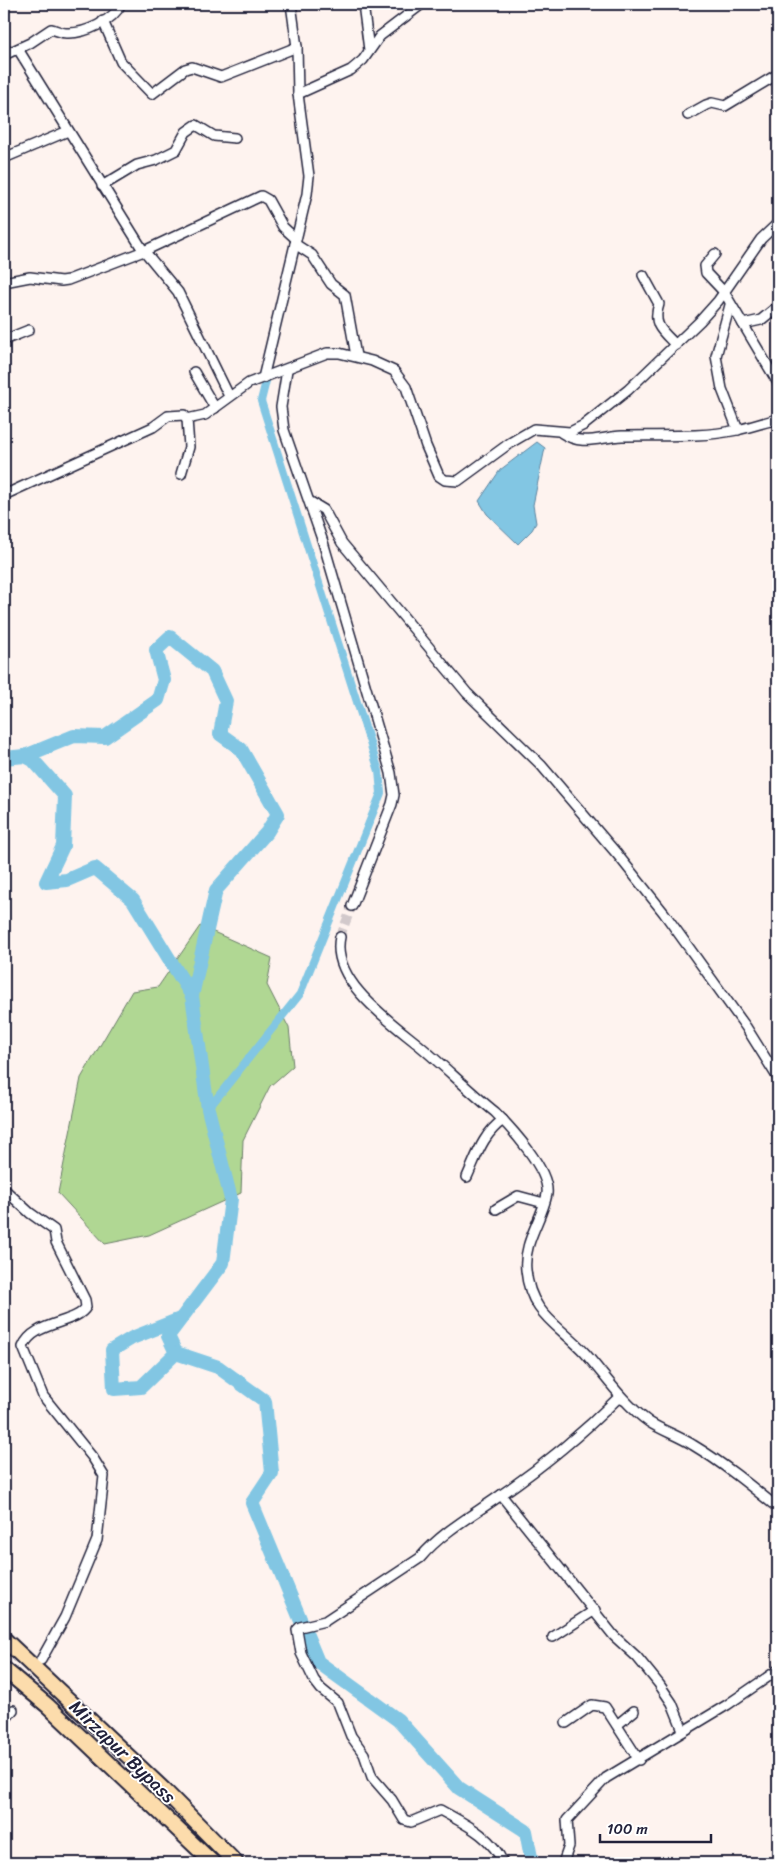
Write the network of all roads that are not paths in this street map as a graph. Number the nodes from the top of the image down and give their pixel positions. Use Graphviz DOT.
graph roads {
  1 [pos="120,4"];
  2 [pos="291,4"];
  3 [pos="363,4"];
  4 [pos="422,4"];
  5 [pos="103,21"];
  6 [pos="297,48"];
  7 [pos="18,49"];
  8 [pos="369,50"];
  9 [pos="4,55"];
  10 [pos="778,74"];
  11 [pos="302,92"];
  12 [pos="688,115"];
  13 [pos="68,130"];
  14 [pos="235,138"];
  15 [pos="4,158"];
  16 [pos="102,186"];
  17 [pos="778,223"];
  18 [pos="298,244"];
  19 [pos="144,250"];
  20 [pos="715,254"];
  21 [pos="643,275"];
  22 [pos="4,282"];
  23 [pos="724,292"];
  24 [pos="730,305"];
  25 [pos="778,306"];
  26 [pos="743,324"];
  27 [pos="28,330"];
  28 [pos="4,340"];
  29 [pos="676,345"];
  30 [pos="356,356"];
  31 [pos="285,370"];
  32 [pos="194,372"];
  33 [pos="267,377"];
  34 [pos="778,383"];
  35 [pos="230,396"];
  36 [pos="215,408"];
  37 [pos="188,419"];
  38 [pos="778,419"];
  39 [pos="738,430"];
  40 [pos="562,433"];
  41 [pos="181,474"];
  42 [pos="4,495"];
  43 [pos="309,501"];
  44 [pos="352,906"];
  45 [pos="340,937"];
  46 [pos="778,1078"];
  47 [pos="503,1120"];
  48 [pos="467,1177"];
  49 [pos="4,1189"];
  50 [pos="544,1202"];
  51 [pos="496,1209"];
  52 [pos="624,1400"];
  53 [pos="501,1494"];
  54 [pos="778,1508"];
  55 [pos="594,1610"];
  56 [pos="554,1637"];
  57 [pos="4,1639"];
  58 [pos="41,1660"];
  59 [pos="4,1669"];
  60 [pos="778,1670"];
  61 [pos="13,1710"];
  62 [pos="634,1711"];
  63 [pos="4,1721"];
  64 [pos="566,1723"];
  65 [pos="617,1725"];
  66 [pos="683,1730"];
  67 [pos="639,1760"];
  68 [pos="213,1863"];
  69 [pos="236,1863"];
  70 [pos="504,1863"];
  71 [pos="563,1863"];
  1 -- 5 [label="street"];
  2 -- 6 [label="street"];
  3 -- 8 [label="street"];
  4 -- 8 [label="street"];
  5 -- 6 [label="street"];
  5 -- 7 [label="street"];
  6 -- 11 [label="street"];
  7 -- 9 [label="street"];
  7 -- 13 [label="street"];
  8 -- 11 [label="street"];
  10 -- 12 [label="street"];
  11 -- 18 [label="street"];
  13 -- 15 [label="street"];
  13 -- 16 [label="street"];
  14 -- 16 [label="street"];
  16 -- 19 [label="street"];
  17 -- 23 [label="street"];
  18 -- 19 [label="street"];
  18 -- 30 [label="street"];
  18 -- 33 [label="street"];
  19 -- 22 [label="street"];
  19 -- 35 [label="street"];
  20 -- 23 [label="street"];
  21 -- 29 [label="street"];
  23 -- 24 [label="street"];
  23 -- 29 [label="street"];
  24 -- 26 [label="street"];
  24 -- 39 [label="street"];
  25 -- 26 [label="street"];
  26 -- 34 [label="street"];
  27 -- 28 [label="street"];
  29 -- 40 [label="street"];
  30 -- 31 [label="street"];
  30 -- 40 [label="street"];
  31 -- 33 [label="street"];
  31 -- 43 [label="street"];
  32 -- 36 [label="street"];
  33 -- 35 [label="street"];
  35 -- 36 [label="street"];
  36 -- 37 [label="street"];
  37 -- 41 [label="street"];
  37 -- 42 [label="street"];
  38 -- 39 [label="street"];
  39 -- 40 [label="street"];
  43 -- 44 [label="street"];
  43 -- 46 [label="street"];
  45 -- 47 [label="street"];
  47 -- 48 [label="street"];
  47 -- 50 [label="street"];
  49 -- 58 [label="street"];
  50 -- 51 [label="street"];
  50 -- 52 [label="street"];
  52 -- 53 [label="street"];
  52 -- 54 [label="street"];
  53 -- 55 [label="street"];
  53 -- 70 [label="street"];
  55 -- 56 [label="street"];
  55 -- 66 [label="street"];
  57 -- 69 [label="highway"];
  59 -- 68 [label="highway, Mirzapur Bypass"];
  60 -- 66 [label="street"];
  61 -- 63 [label="street"];
  62 -- 65 [label="street"];
  64 -- 65 [label="street"];
  65 -- 67 [label="street"];
  66 -- 67 [label="street"];
  67 -- 71 [label="street"];
}
